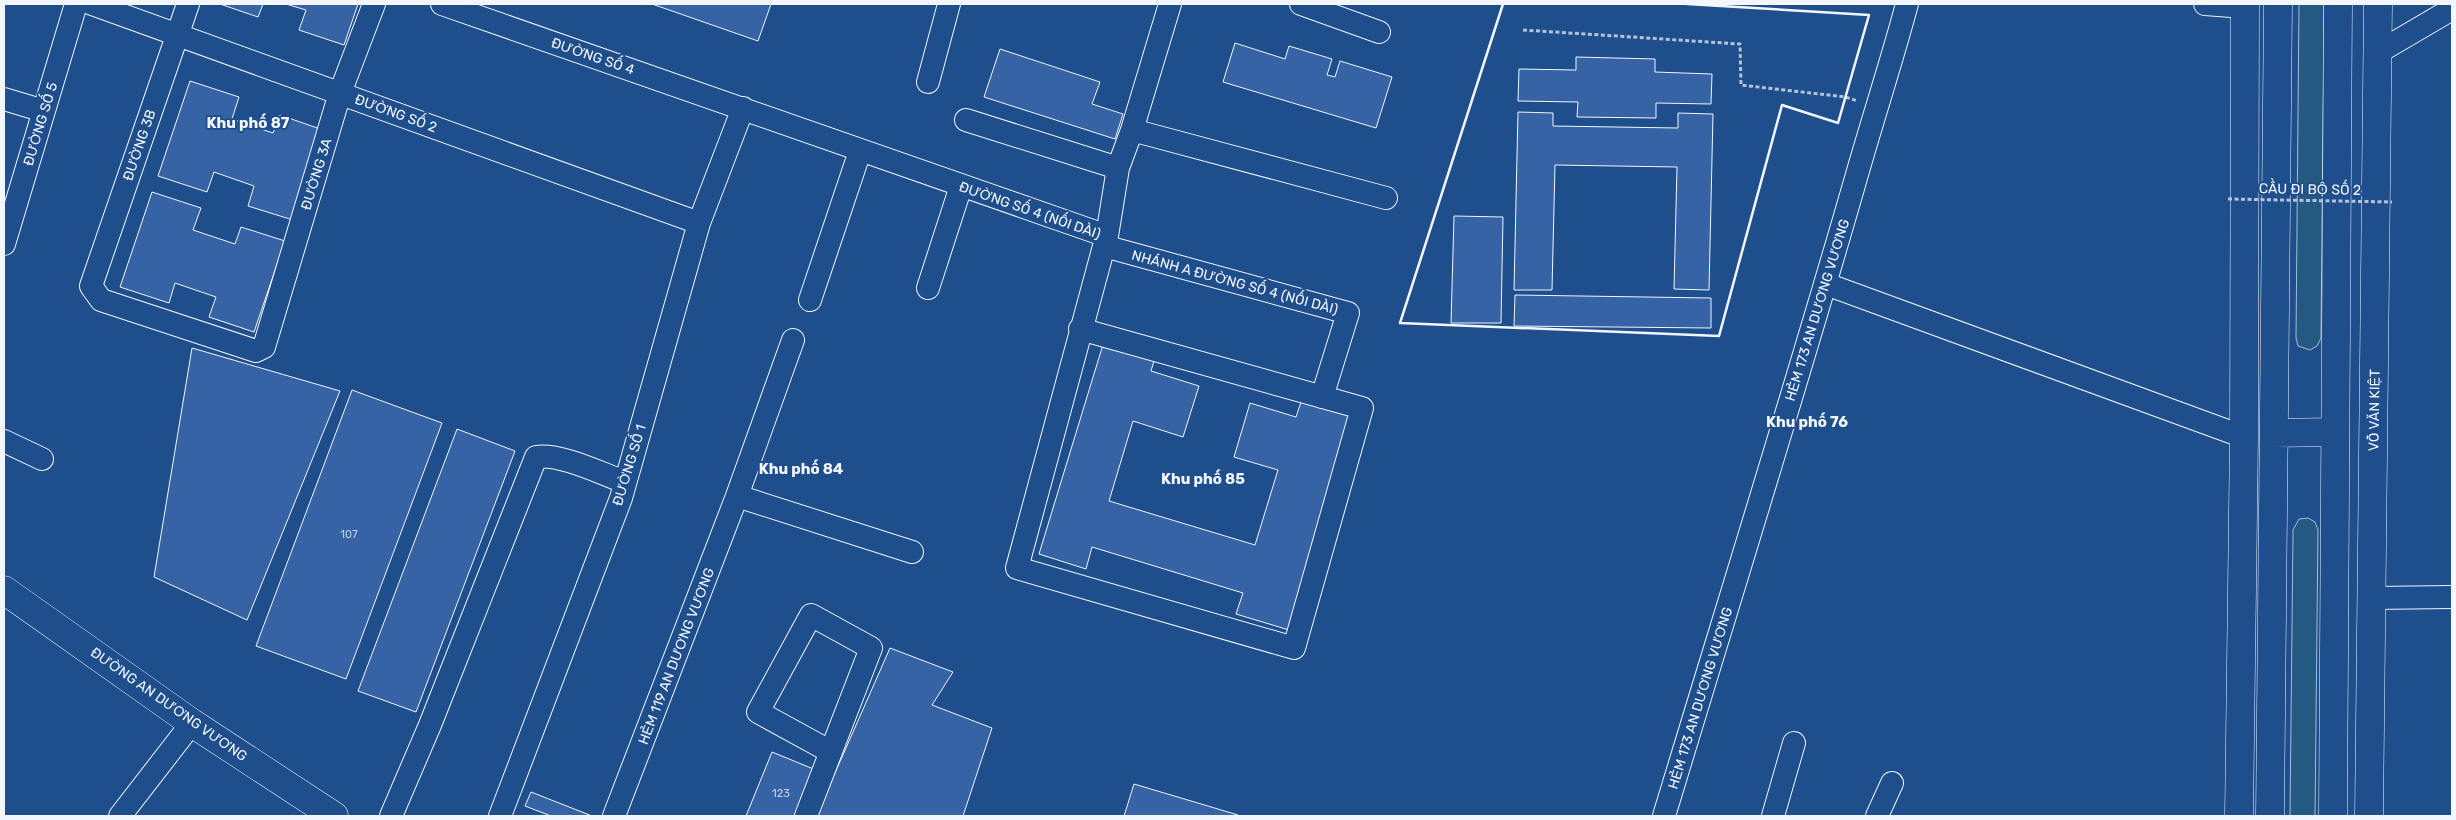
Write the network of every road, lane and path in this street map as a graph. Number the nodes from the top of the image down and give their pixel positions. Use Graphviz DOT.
graph roads {
  1 [pos="76,4"];
  2 [pos="92,4"];
  3 [pos="188,4"];
  4 [pos="374,4"];
  5 [pos="442,4"];
  6 [pos="949,4"];
  7 [pos="1170,4"];
  8 [pos="1301,4"];
  9 [pos="1907,4"];
  10 [pos="2205,4"];
  11 [pos="2278,4"];
  12 [pos="2338,4"];
  13 [pos="2378,4"];
  14 [pos="2440,4"];
  15 [pos="2245,6"];
  16 [pos="2452,9"];
  17 [pos="1523,30"];
  18 [pos="1379,32"];
  19 [pos="177,35"];
  20 [pos="2377,53"];
  21 [pos="928,82"];
  22 [pos="340,93"];
  23 [pos="4,99"];
  24 [pos="1878,107"];
  25 [pos="743,108"];
  26 [pos="44,111"];
  27 [pos="966,120"];
  28 [pos="1132,130"];
  29 [pos="860,151"];
  30 [pos="1118,168"];
  31 [pos="961,186"];
  32 [pos="1386,198"];
  33 [pos="2228,199"];
  34 [pos="2392,202"];
  35 [pos="699,223"];
  36 [pos="1106,241"];
  37 [pos="4,244"];
  38 [pos="1826,284"];
  39 [pos="928,288"];
  40 [pos="810,300"];
  41 [pos="1080,329"];
  42 [pos="793,340"];
  43 [pos="264,347"];
  44 [pos="1322,397"];
  45 [pos="2335,432"];
  46 [pos="2274,433"];
  47 [pos="2244,437"];
  48 [pos="4,441"];
  49 [pos="42,459"];
  50 [pos="625,482"];
  51 [pos="738,496"];
  52 [pos="912,552"];
  53 [pos="4,590"];
  54 [pos="2452,597"];
  55 [pos="2372,598"];
  56 [pos="192,723"];
  57 [pos="1794,743"];
  58 [pos="831,752"];
  59 [pos="1892,783"];
  60 [pos="328,815"];
  61 [pos="120,816"];
  62 [pos="391,816"];
  63 [pos="500,816"];
  64 [pos="614,816"];
  65 [pos="806,816"];
  66 [pos="1664,816"];
  67 [pos="1773,816"];
  68 [pos="1877,816"];
  69 [pos="2239,816"];
  70 [pos="2270,816"];
  71 [pos="2333,816"];
  72 [pos="2369,816"];
  1 -- 26 [label="street, ĐƯỜNG SỐ 5"];
  2 -- 19 [label="street, ĐƯỜNG SỐ 2"];
  3 -- 19 [label="street, ĐƯỜNG 3B"];
  4 -- 22 [label="street, ĐƯỜNG 3A"];
  5 -- 25 [label="street, ĐƯỜNG SỐ 4"];
  6 -- 21 [label="street"];
  7 -- 28 [label="street, ĐƯỜNG SỐ 4 (NỐI DÀI)"];
  8 -- 18 [label="street"];
  9 -- 24 [label="street, HẺM 173 AN DƯƠNG VƯƠNG"];
  10 -- 15 [label="street"];
  11 -- 46 [label="main road"];
  12 -- 45 [label="main road"];
  13 -- 20 [label="main road, VÕ VĂN KIỆT"];
  14 -- 16 [label="street"];
  15 -- 47 [label="main road"];
  16 -- 20 [label="street"];
  17 -- 24 [label="path"];
  19 -- 22 [label="street, ĐƯỜNG SỐ 2"];
  19 -- 43 [label="street, ĐƯỜNG 3B"];
  20 -- 55 [label="main road, VÕ VĂN KIỆT"];
  22 -- 35 [label="street, ĐƯỜNG SỐ 2"];
  22 -- 43 [label="street, ĐƯỜNG 3A"];
  23 -- 26 [label="street"];
  24 -- 38 [label="street, HẺM 173 AN DƯƠNG VƯƠNG"];
  25 -- 29 [label="street, ĐƯỜNG SỐ 4 (NỐI DÀI)"];
  25 -- 35 [label="street, ĐƯỜNG SỐ 1"];
  26 -- 37 [label="street, ĐƯỜNG SỐ 5"];
  27 -- 30 [label="street"];
  28 -- 30 [label="street, ĐƯỜNG SỐ 4 (NỐI DÀI)"];
  28 -- 32 [label="street"];
  29 -- 31 [label="street, ĐƯỜNG SỐ 4 (NỐI DÀI)"];
  29 -- 40 [label="street"];
  30 -- 36 [label="street, ĐƯỜNG SỐ 4 (NỐI DÀI)"];
  31 -- 36 [label="street, ĐƯỜNG SỐ 4 (NỐI DÀI)"];
  31 -- 39 [label="street"];
  33 -- 34 [label="path, CẦU ĐI BỘ SỐ 2, bridge"];
  35 -- 50 [label="street, ĐƯỜNG SỐ 1"];
  36 -- 41 [label="street"];
  36 -- 44 [label="street, NHÁNH A ĐƯỜNG SỐ 4 (NỐI DÀI)"];
  38 -- 47 [label="street"];
  38 -- 66 [label="street, HẺM 173 AN DƯƠNG VƯƠNG"];
  41 -- 44 [label="street"];
  41 -- 44 [label="street"];
  42 -- 51 [label="street, HẺM 119 AN DƯƠNG VƯƠNG"];
  45 -- 46 [label="main road"];
  45 -- 71 [label="main road"];
  46 -- 70 [label="main road"];
  47 -- 69 [label="main road"];
  48 -- 49 [label="street"];
  50 -- 62 [label="street"];
  50 -- 63 [label="street, ĐƯỜNG SỐ 1"];
  51 -- 52 [label="street"];
  51 -- 64 [label="street, HẺM 119 AN DƯƠNG VƯƠNG"];
  53 -- 56 [label="main road, ĐƯỜNG AN DƯƠNG VƯƠNG"];
  54 -- 55 [label="street"];
  55 -- 72 [label="main road, VÕ VĂN KIỆT"];
  56 -- 60 [label="main road, ĐƯỜNG AN DƯƠNG VƯƠNG"];
  56 -- 61 [label="street"];
  57 -- 67 [label="street"];
  58 -- 58 [label="street"];
  58 -- 65 [label="street"];
  59 -- 68 [label="street"];
}
